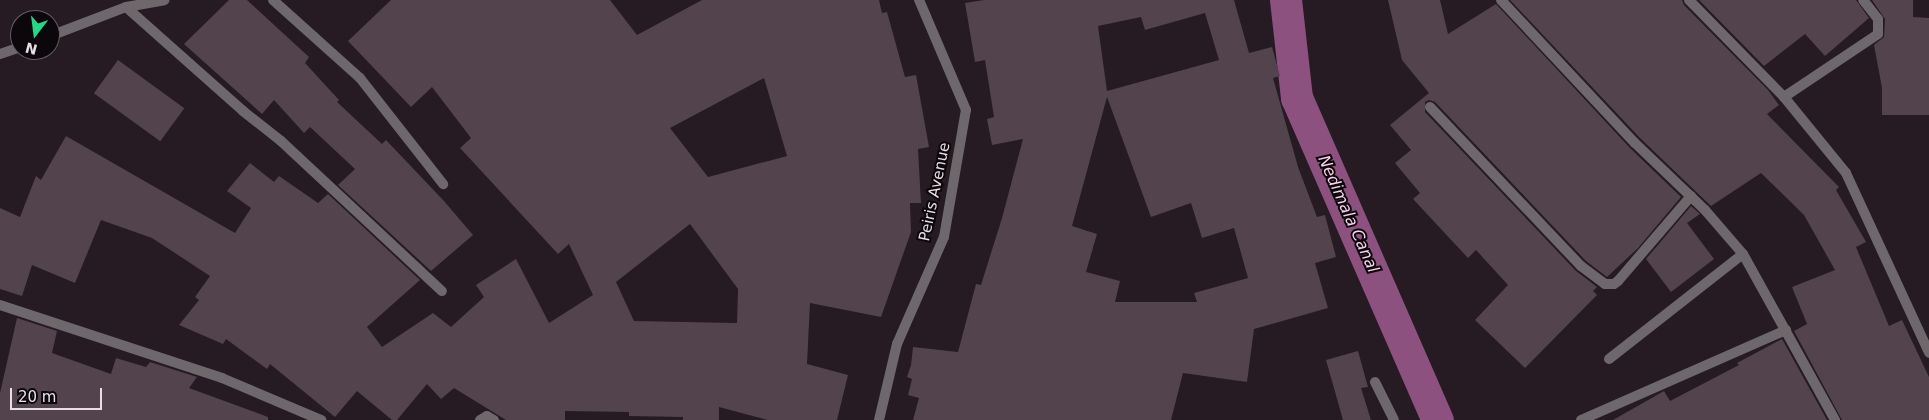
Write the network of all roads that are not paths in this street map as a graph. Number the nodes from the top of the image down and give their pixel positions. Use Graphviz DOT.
graph roads {
  1 [pos="164,0"];
  2 [pos="273,0"];
  3 [pos="919,0"];
  4 [pos="1501,0"];
  5 [pos="1689,0"];
  6 [pos="1863,0"];
  7 [pos="126,7"];
  8 [pos="60,32"];
  9 [pos="1784,97"];
  10 [pos="1430,107"];
  11 [pos="443,184"];
  12 [pos="1691,196"];
  13 [pos="1743,254"];
  14 [pos="442,291"];
  15 [pos="0,305"];
  16 [pos="1786,330"];
  17 [pos="1929,353"];
  18 [pos="1609,360"];
  19 [pos="1375,382"];
  20 [pos="321,420"];
  21 [pos="480,420"];
  22 [pos="494,420"];
  23 [pos="879,420"];
  24 [pos="1394,420"];
  25 [pos="1581,420"];
  26 [pos="1835,420"];
  1 -- 7 [label="street"];
  2 -- 11 [label="street"];
  3 -- 23 [label="street, Peiris Avenue"];
  4 -- 12 [label="street"];
  5 -- 9 [label="street"];
  6 -- 9 [label="street"];
  7 -- 8 [label="street"];
  7 -- 14 [label="street"];
  9 -- 17 [label="street"];
  10 -- 12 [label="street"];
  12 -- 13 [label="street"];
  13 -- 16 [label="street"];
  13 -- 18 [label="street"];
  15 -- 20 [label="street"];
  16 -- 25 [label="street"];
  16 -- 26 [label="street"];
  19 -- 24 [label="street"];
  21 -- 22 [label="street"];
}
